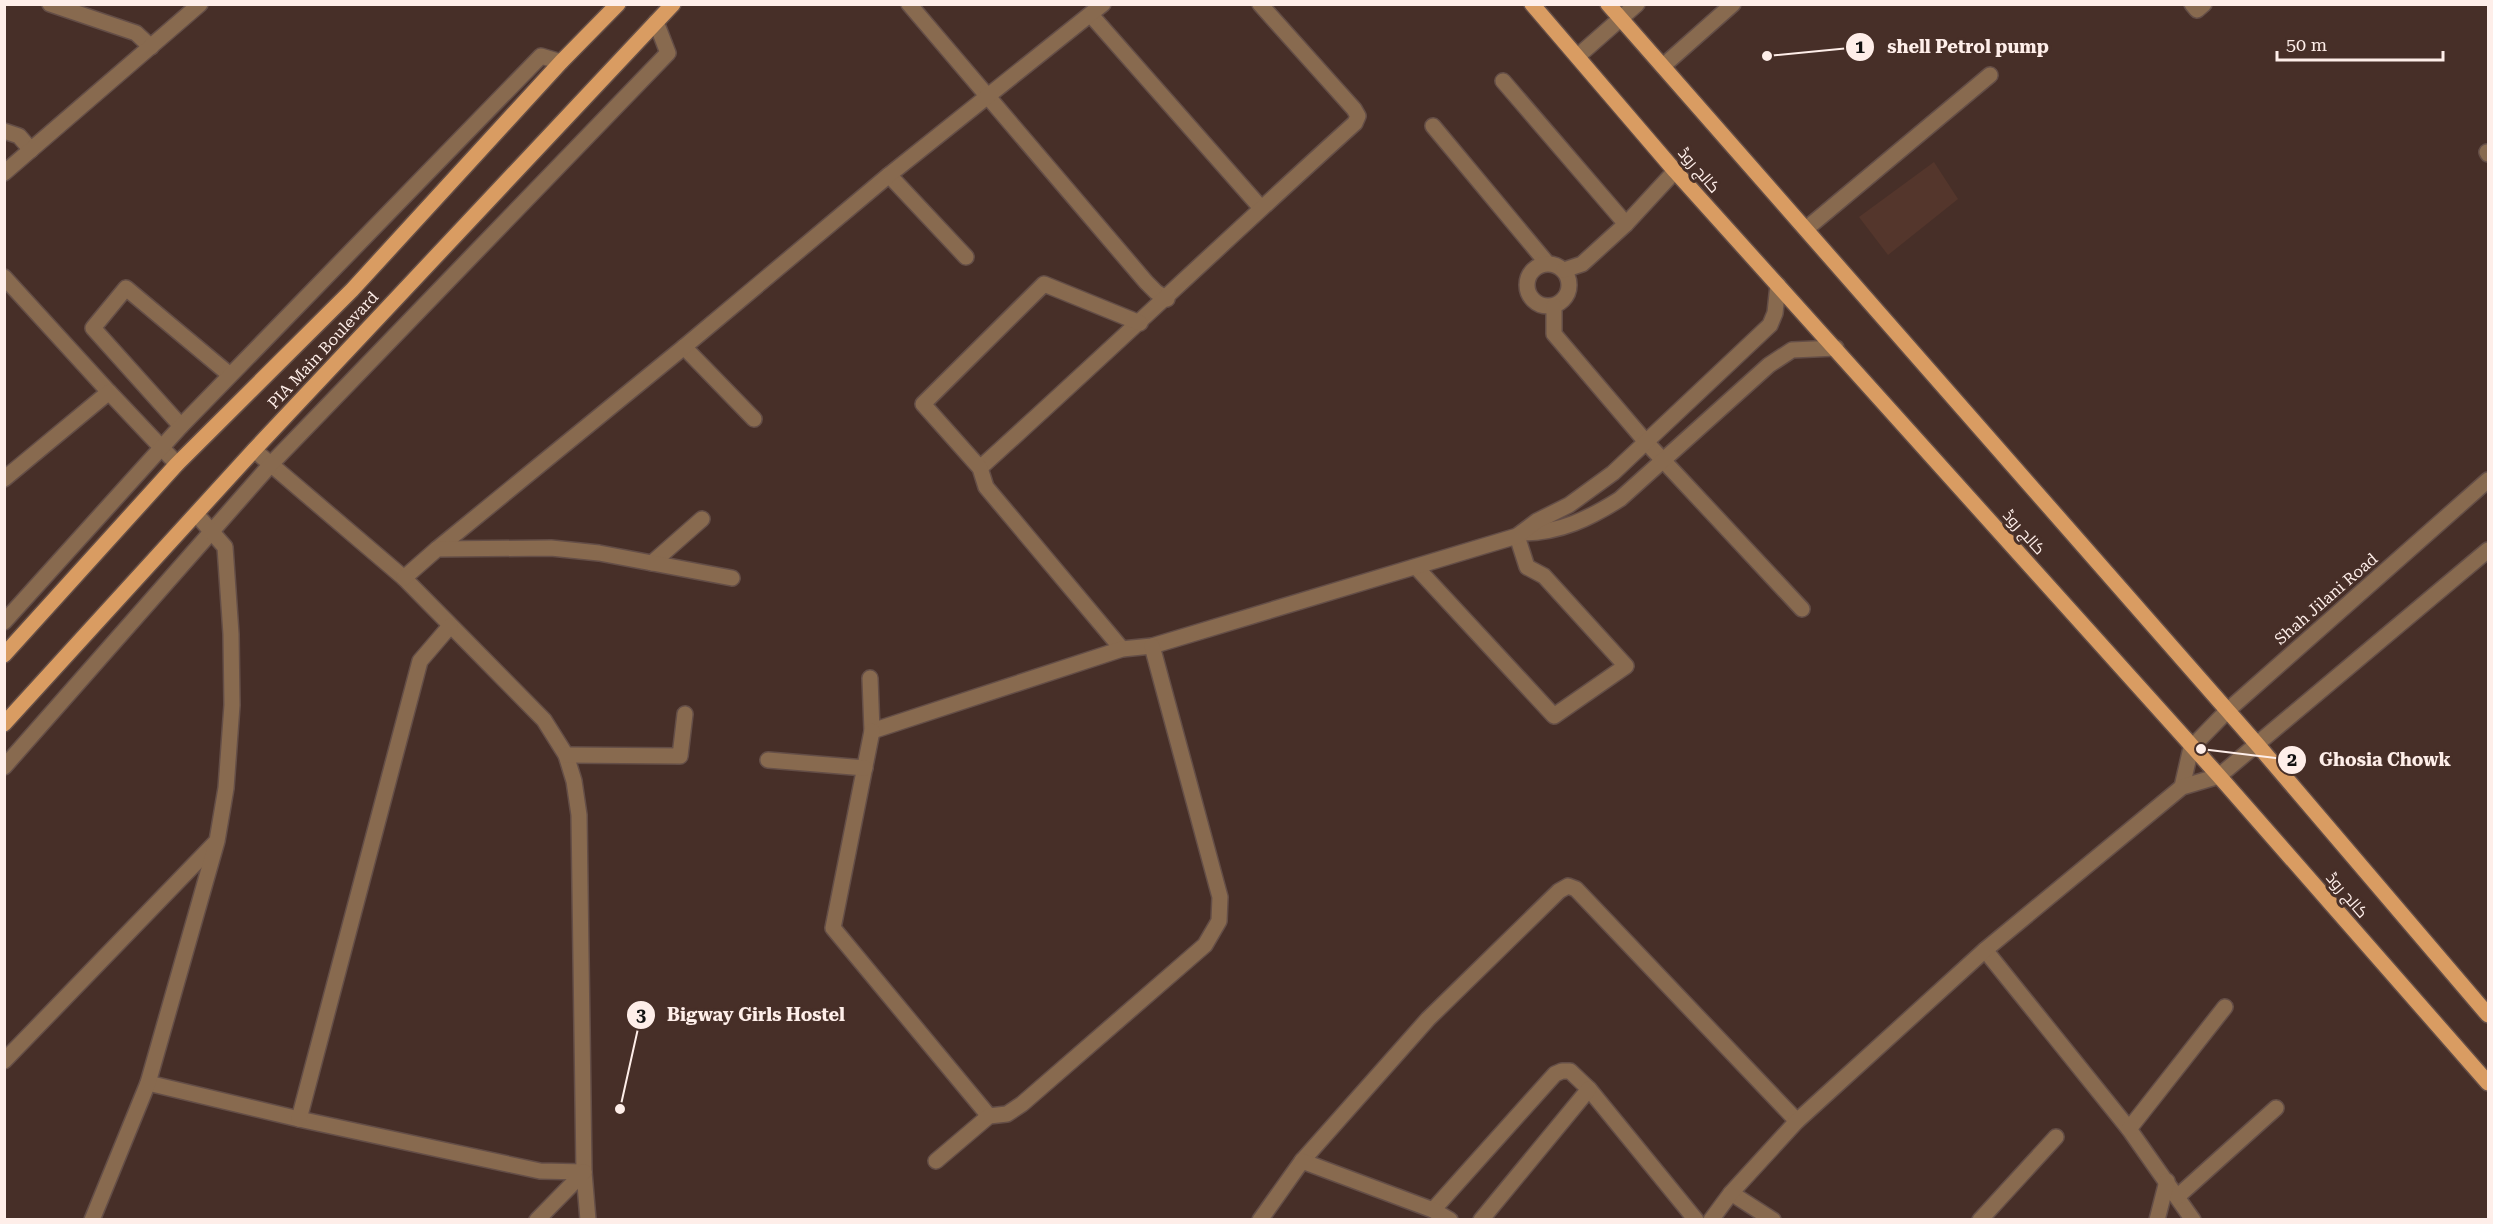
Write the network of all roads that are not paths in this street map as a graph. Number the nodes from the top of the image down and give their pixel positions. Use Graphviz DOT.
graph roads {
  1 [pos="50,4"];
  2 [pos="200,4"];
  3 [pos="618,4"];
  4 [pos="674,4"];
  5 [pos="909,4"];
  6 [pos="1260,4"];
  7 [pos="1533,4"];
  8 [pos="1608,4"];
  9 [pos="1637,4"];
  10 [pos="1733,4"];
  11 [pos="2192,4"];
  12 [pos="2204,4"];
  13 [pos="1097,10"];
  14 [pos="1620,18"];
  15 [pos="656,22"];
  16 [pos="151,47"];
  17 [pos="1578,56"];
  18 [pos="561,62"];
  19 [pos="1663,66"];
  20 [pos="1990,75"];
  21 [pos="1503,81"];
  22 [pos="987,95"];
  23 [pos="1433,126"];
  24 [pos="4,131"];
  25 [pos="31,150"];
  26 [pos="1675,171"];
  27 [pos="4,173"];
  28 [pos="889,175"];
  29 [pos="1261,208"];
  30 [pos="1626,224"];
  31 [pos="1806,229"];
  32 [pos="966,257"];
  33 [pos="1547,263"];
  34 [pos="1564,270"];
  35 [pos="4,277"];
  36 [pos="1778,285"];
  37 [pos="1167,298"];
  38 [pos="1554,306"];
  39 [pos="1140,323"];
  40 [pos="684,347"];
  41 [pos="1836,348"];
  42 [pos="230,375"];
  43 [pos="110,392"];
  44 [pos="754,419"];
  45 [pos="181,426"];
  46 [pos="1646,442"];
  47 [pos="161,448"];
  48 [pos="254,450"];
  49 [pos="1664,460"];
  50 [pos="272,463"];
  51 [pos="177,464"];
  52 [pos="980,468"];
  53 [pos="4,478"];
  54 [pos="2488,480"];
  55 [pos="197,515"];
  56 [pos="702,519"];
  57 [pos="213,532"];
  58 [pos="1520,534"];
  59 [pos="437,549"];
  60 [pos="2488,550"];
  61 [pos="652,563"];
  62 [pos="1416,567"];
  63 [pos="404,578"];
  64 [pos="732,578"];
  65 [pos="1802,609"];
  66 [pos="4,622"];
  67 [pos="450,626"];
  68 [pos="1152,646"];
  69 [pos="1122,649"];
  70 [pos="4,656"];
  71 [pos="870,678"];
  72 [pos="2226,711"];
  73 [pos="685,714"];
  74 [pos="4,724"];
  75 [pos="872,731"];
  76 [pos="2256,743"];
  77 [pos="2191,748"];
  78 [pos="566,755"];
  79 [pos="768,760"];
  80 [pos="4,768"];
  81 [pos="865,768"];
  82 [pos="2218,776"];
  83 [pos="2182,787"];
  84 [pos="217,841"];
  85 [pos="1985,950"];
  86 [pos="2225,1007"];
  87 [pos="2488,1015"];
  88 [pos="4,1061"];
  89 [pos="148,1083"];
  90 [pos="2488,1083"];
  91 [pos="1589,1089"];
  92 [pos="2276,1108"];
  93 [pos="989,1116"];
  94 [pos="299,1119"];
  95 [pos="1797,1121"];
  96 [pos="2128,1129"];
  97 [pos="2056,1137"];
  98 [pos="936,1161"];
  99 [pos="1302,1161"];
  100 [pos="584,1172"];
  101 [pos="2167,1181"];
  102 [pos="1731,1193"];
  103 [pos="2177,1197"];
  104 [pos="1433,1210"];
  105 [pos="92,1220"];
  106 [pos="537,1220"];
  107 [pos="588,1220"];
  108 [pos="1260,1220"];
  109 [pos="1450,1220"];
  110 [pos="1481,1220"];
  111 [pos="1696,1220"];
  112 [pos="1711,1220"];
  113 [pos="1773,1220"];
  114 [pos="1980,1220"];
  115 [pos="2157,1220"];
  116 [pos="2193,1220"];
  1 -- 16 [label="street"];
  2 -- 16 [label="street"];
  3 -- 18 [label="main road, PIA Main Boulevard"];
  4 -- 15 [label="main road, PIA Main Boulevard"];
  5 -- 22 [label="street"];
  6 -- 29 [label="street"];
  7 -- 17 [label="main road, کالج روڈ"];
  8 -- 14 [label="main road, کالج روڈ"];
  9 -- 14 [label="street"];
  10 -- 19 [label="street"];
  11 -- 12 [label="street"];
  13 -- 22 [label="street"];
  13 -- 29 [label="street"];
  14 -- 17 [label="street"];
  14 -- 19 [label="main road, کالج روڈ"];
  15 -- 48 [label="main road, PIA Main Boulevard"];
  15 -- 50 [label="street"];
  16 -- 25 [label="street"];
  17 -- 26 [label="main road, کالج روڈ"];
  18 -- 42 [label="street"];
  18 -- 51 [label="main road, PIA Main Boulevard"];
  19 -- 31 [label="main road, کالج روڈ"];
  20 -- 31 [label="street"];
  21 -- 30 [label="street"];
  22 -- 28 [label="street"];
  22 -- 37 [label="street"];
  23 -- 33 [label="street"];
  24 -- 25 [label="street"];
  25 -- 27 [label="street"];
  26 -- 30 [label="street"];
  26 -- 36 [label="main road, کالج روڈ"];
  28 -- 32 [label="street"];
  28 -- 40 [label="street"];
  29 -- 37 [label="street"];
  30 -- 34 [label="street"];
  31 -- 72 [label="main road, کالج روڈ"];
  33 -- 34 [label="street"];
  33 -- 38 [label="street"];
  34 -- 38 [label="street"];
  35 -- 43 [label="street"];
  36 -- 41 [label="main road, کالج روڈ"];
  36 -- 46 [label="street"];
  37 -- 39 [label="street"];
  38 -- 46 [label="street"];
  39 -- 52 [label="street"];
  39 -- 52 [label="street"];
  40 -- 44 [label="street"];
  40 -- 59 [label="street"];
  41 -- 49 [label="street"];
  41 -- 77 [label="main road, کالج روڈ"];
  42 -- 45 [label="street"];
  42 -- 45 [label="street"];
  43 -- 47 [label="street"];
  43 -- 53 [label="street"];
  45 -- 47 [label="street"];
  46 -- 49 [label="street"];
  46 -- 58 [label="street"];
  47 -- 51 [label="street"];
  47 -- 66 [label="street"];
  48 -- 50 [label="street"];
  48 -- 55 [label="main road, PIA Main Boulevard"];
  49 -- 58 [label="street"];
  49 -- 65 [label="street"];
  50 -- 57 [label="street"];
  50 -- 63 [label="street"];
  51 -- 70 [label="main road, PIA Main Boulevard"];
  52 -- 69 [label="street"];
  54 -- 72 [label="street, Shah Jilani Road"];
  55 -- 57 [label="street"];
  55 -- 74 [label="main road, PIA Main Boulevard"];
  56 -- 61 [label="street"];
  57 -- 80 [label="street"];
  57 -- 84 [label="street"];
  58 -- 62 [label="street"];
  58 -- 62 [label="street"];
  59 -- 61 [label="street"];
  59 -- 63 [label="street"];
  60 -- 76 [label="street"];
  61 -- 64 [label="street"];
  62 -- 68 [label="street"];
  63 -- 67 [label="street"];
  67 -- 78 [label="street"];
  67 -- 94 [label="street"];
  68 -- 69 [label="street"];
  68 -- 93 [label="street"];
  69 -- 75 [label="street"];
  71 -- 75 [label="street"];
  72 -- 76 [label="main road, کالج روڈ"];
  72 -- 77 [label="street, Shah Jilani Road"];
  73 -- 78 [label="street"];
  75 -- 81 [label="street"];
  76 -- 82 [label="street"];
  76 -- 87 [label="main road, کالج روڈ"];
  77 -- 82 [label="main road, کالج روڈ"];
  77 -- 83 [label="street"];
  78 -- 100 [label="street"];
  79 -- 81 [label="street"];
  81 -- 93 [label="street"];
  82 -- 83 [label="street"];
  82 -- 90 [label="main road, کالج روڈ"];
  83 -- 85 [label="street"];
  84 -- 88 [label="street"];
  84 -- 89 [label="street"];
  85 -- 95 [label="street"];
  85 -- 96 [label="street"];
  86 -- 96 [label="street"];
  89 -- 94 [label="street"];
  89 -- 105 [label="street"];
  91 -- 104 [label="street"];
  91 -- 110 [label="street"];
  91 -- 111 [label="street"];
  92 -- 103 [label="street"];
  93 -- 98 [label="street"];
  94 -- 100 [label="street"];
  95 -- 99 [label="street"];
  95 -- 102 [label="street"];
  96 -- 101 [label="street"];
  97 -- 114 [label="street"];
  99 -- 104 [label="street"];
  99 -- 108 [label="street"];
  100 -- 106 [label="street"];
  100 -- 107 [label="street"];
  101 -- 103 [label="street"];
  101 -- 115 [label="street"];
  102 -- 112 [label="street"];
  102 -- 113 [label="street"];
  103 -- 116 [label="street"];
  104 -- 109 [label="street"];
}
